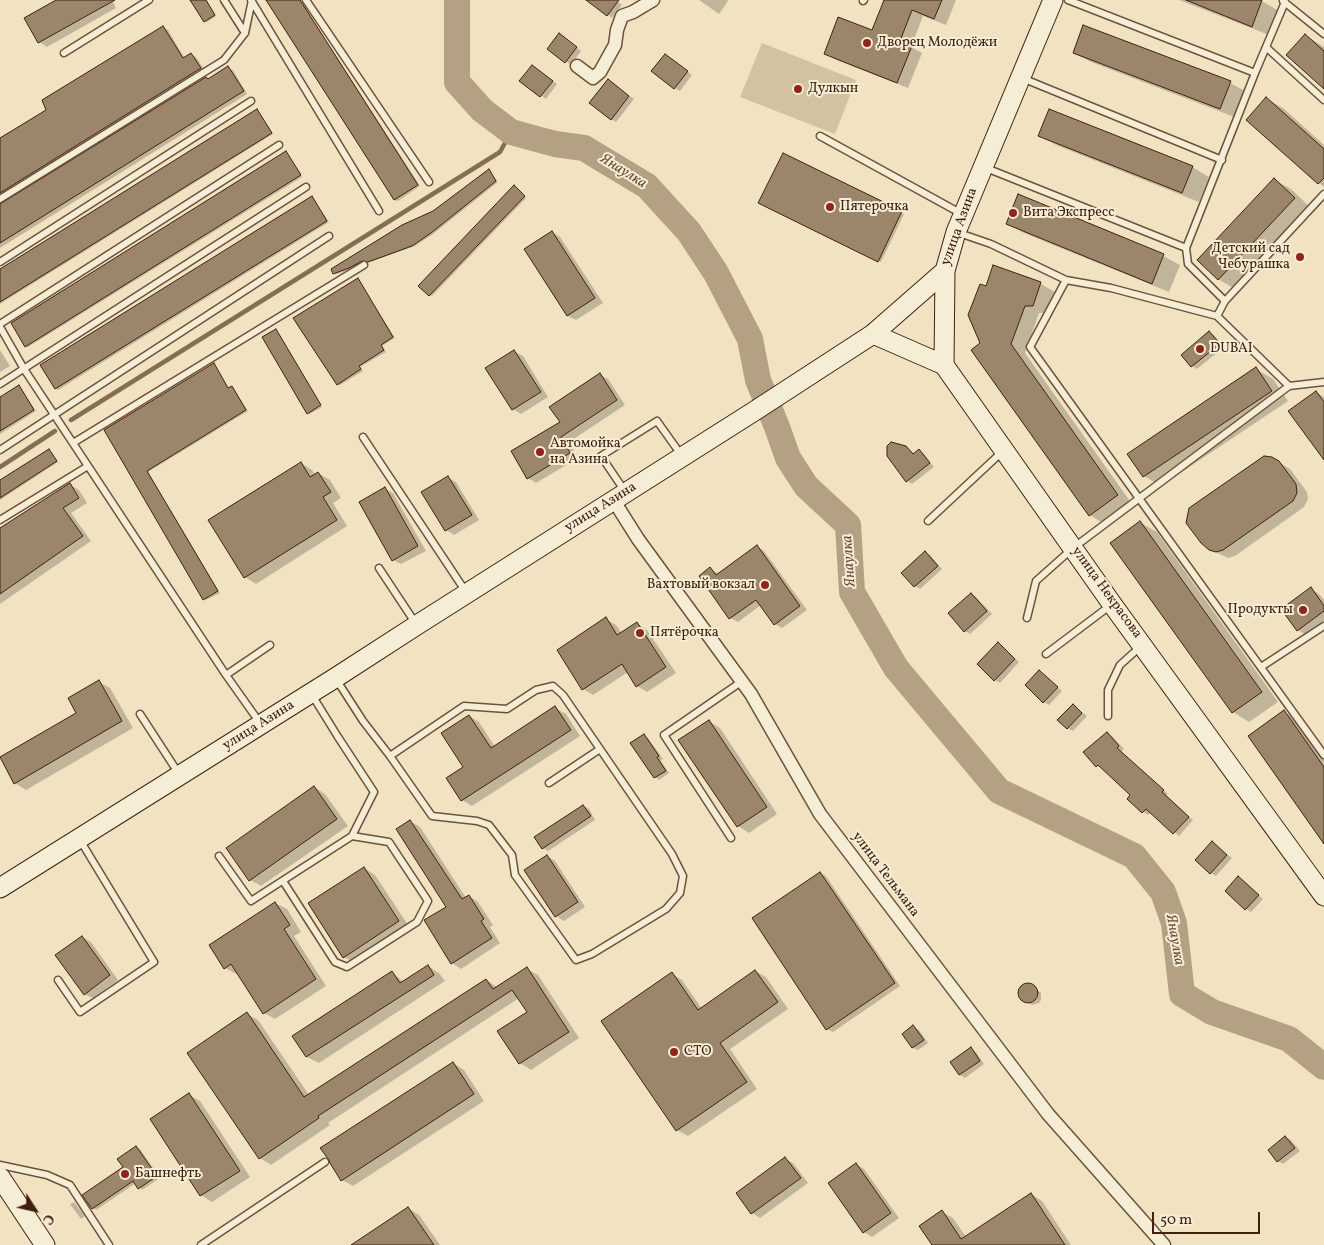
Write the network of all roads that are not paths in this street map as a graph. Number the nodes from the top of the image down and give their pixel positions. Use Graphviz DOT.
graph roads {
  1 [pos="149,0"];
  2 [pos="224,0"];
  3 [pos="252,0"];
  4 [pos="306,0"];
  5 [pos="653,0"];
  6 [pos="1054,0"];
  7 [pos="1068,0"];
  8 [pos="1284,1"];
  9 [pos="244,33"];
  10 [pos="1324,34"];
  11 [pos="1267,48"];
  12 [pos="64,54"];
  13 [pos="577,66"];
  14 [pos="1255,73"];
  15 [pos="1021,77"];
  16 [pos="1324,100"];
  17 [pos="251,101"];
  18 [pos="820,136"];
  19 [pos="279,145"];
  20 [pos="1222,160"];
  21 [pos="983,167"];
  22 [pos="429,182"];
  23 [pos="306,187"];
  24 [pos="1324,194"];
  25 [pos="0,199"];
  26 [pos="379,211"];
  27 [pos="960,223"];
  28 [pos="329,236"];
  29 [pos="1186,248"];
  30 [pos="0,262"];
  31 [pos="364,265"];
  32 [pos="945,271"];
  33 [pos="1066,280"];
  34 [pos="1225,301"];
  35 [pos="1217,316"];
  36 [pos="0,325"];
  37 [pos="873,334"];
  38 [pos="944,365"];
  39 [pos="24,368"];
  40 [pos="1324,382"];
  41 [pos="0,384"];
  42 [pos="1289,386"];
  43 [pos="54,414"];
  44 [pos="363,437"];
  45 [pos="73,443"];
  46 [pos="0,450"];
  47 [pos="1004,450"];
  48 [pos="683,457"];
  49 [pos="88,466"];
  50 [pos="620,497"];
  51 [pos="1140,499"];
  52 [pos="0,520"];
  53 [pos="928,521"];
  54 [pos="1073,548"];
  55 [pos="379,568"];
  56 [pos="467,593"];
  57 [pos="1112,604"];
  58 [pos="1027,618"];
  59 [pos="417,625"];
  60 [pos="1324,626"];
  61 [pos="1142,645"];
  62 [pos="270,646"];
  63 [pos="1046,654"];
  64 [pos="1261,667"];
  65 [pos="226,674"];
  66 [pos="335,678"];
  67 [pos="742,682"];
  68 [pos="311,694"];
  69 [pos="140,714"];
  70 [pos="1108,716"];
  71 [pos="261,724"];
  72 [pos="600,749"];
  73 [pos="1324,755"];
  74 [pos="390,756"];
  75 [pos="180,776"];
  76 [pos="549,782"];
  77 [pos="352,836"];
  78 [pos="731,838"];
  79 [pos="80,839"];
  80 [pos="219,856"];
  81 [pos="283,882"];
  82 [pos="0,888"];
  83 [pos="1324,896"];
  84 [pos="58,980"];
  85 [pos="325,1162"];
  86 [pos="0,1165"];
  87 [pos="0,1177"];
  88 [pos="45,1245"];
  89 [pos="109,1245"];
  90 [pos="201,1245"];
  91 [pos="1164,1245"];
  1 -- 12 [label="lane"];
  2 -- 9 [label="lane"];
  3 -- 9 [label="lane"];
  3 -- 26 [label="lane"];
  4 -- 22 [label="lane"];
  5 -- 13 [label="street"];
  6 -- 15 [label="street, улица Азина"];
  7 -- 14 [label="lane"];
  8 -- 10 [label="lane"];
  8 -- 11 [label="lane"];
  9 -- 25 [label="lane"];
  11 -- 14 [label="lane"];
  11 -- 16 [label="lane"];
  14 -- 20 [label="lane"];
  15 -- 20 [label="lane"];
  15 -- 21 [label="street, улица Азина"];
  17 -- 30 [label="lane"];
  18 -- 27 [label="lane"];
  19 -- 36 [label="lane"];
  20 -- 29 [label="lane"];
  21 -- 27 [label="street, улица Азина"];
  21 -- 29 [label="lane"];
  23 -- 39 [label="lane"];
  24 -- 34 [label="lane"];
  27 -- 32 [label="street, улица Азина"];
  27 -- 33 [label="lane"];
  28 -- 43 [label="lane"];
  29 -- 34 [label="lane"];
  31 -- 45 [label="lane"];
  32 -- 37 [label="street, улица Азина"];
  32 -- 38 [label="street"];
  33 -- 35 [label="lane"];
  33 -- 51 [label="lane"];
  34 -- 35 [label="lane"];
  35 -- 42 [label="lane"];
  36 -- 39 [label="lane"];
  37 -- 38 [label="street"];
  37 -- 48 [label="street, улица Азина"];
  38 -- 47 [label="street, улица Некрасова"];
  39 -- 41 [label="lane"];
  39 -- 43 [label="lane"];
  40 -- 42 [label="lane"];
  42 -- 51 [label="lane"];
  43 -- 45 [label="lane"];
  43 -- 46 [label="lane"];
  44 -- 56 [label="lane"];
  45 -- 49 [label="lane"];
  47 -- 53 [label="lane"];
  47 -- 54 [label="street, улица Некрасова"];
  48 -- 50 [label="street, улица Азина"];
  48 -- 50 [label="lane"];
  49 -- 52 [label="lane"];
  49 -- 65 [label="lane"];
  50 -- 56 [label="street, улица Азина"];
  50 -- 67 [label="street, улица Тельмана"];
  51 -- 54 [label="lane"];
  51 -- 64 [label="lane"];
  54 -- 57 [label="street, улица Некрасова"];
  54 -- 58 [label="lane"];
  55 -- 59 [label="lane"];
  56 -- 59 [label="street, улица Азина"];
  57 -- 61 [label="street, улица Некрасова"];
  57 -- 63 [label="lane"];
  59 -- 66 [label="street, улица Азина"];
  60 -- 64 [label="lane"];
  61 -- 70 [label="lane"];
  61 -- 83 [label="street, улица Некрасова"];
  62 -- 65 [label="lane"];
  64 -- 73 [label="lane"];
  65 -- 71 [label="lane"];
  66 -- 68 [label="street, улица Азина"];
  66 -- 74 [label="lane"];
  67 -- 78 [label="lane"];
  67 -- 91 [label="street, улица Тельмана"];
  68 -- 71 [label="street, улица Азина"];
  68 -- 77 [label="lane"];
  69 -- 75 [label="lane"];
  71 -- 75 [label="street, улица Азина"];
  72 -- 74 [label="lane"];
  72 -- 74 [label="lane"];
  72 -- 76 [label="lane"];
  75 -- 79 [label="street, улица Азина"];
  77 -- 81 [label="lane"];
  77 -- 81 [label="lane"];
  79 -- 82 [label="street, улица Азина"];
  79 -- 84 [label="lane"];
  80 -- 81 [label="lane"];
  85 -- 90 [label="lane"];
  86 -- 89 [label="lane"];
  87 -- 88 [label="street"];
}
